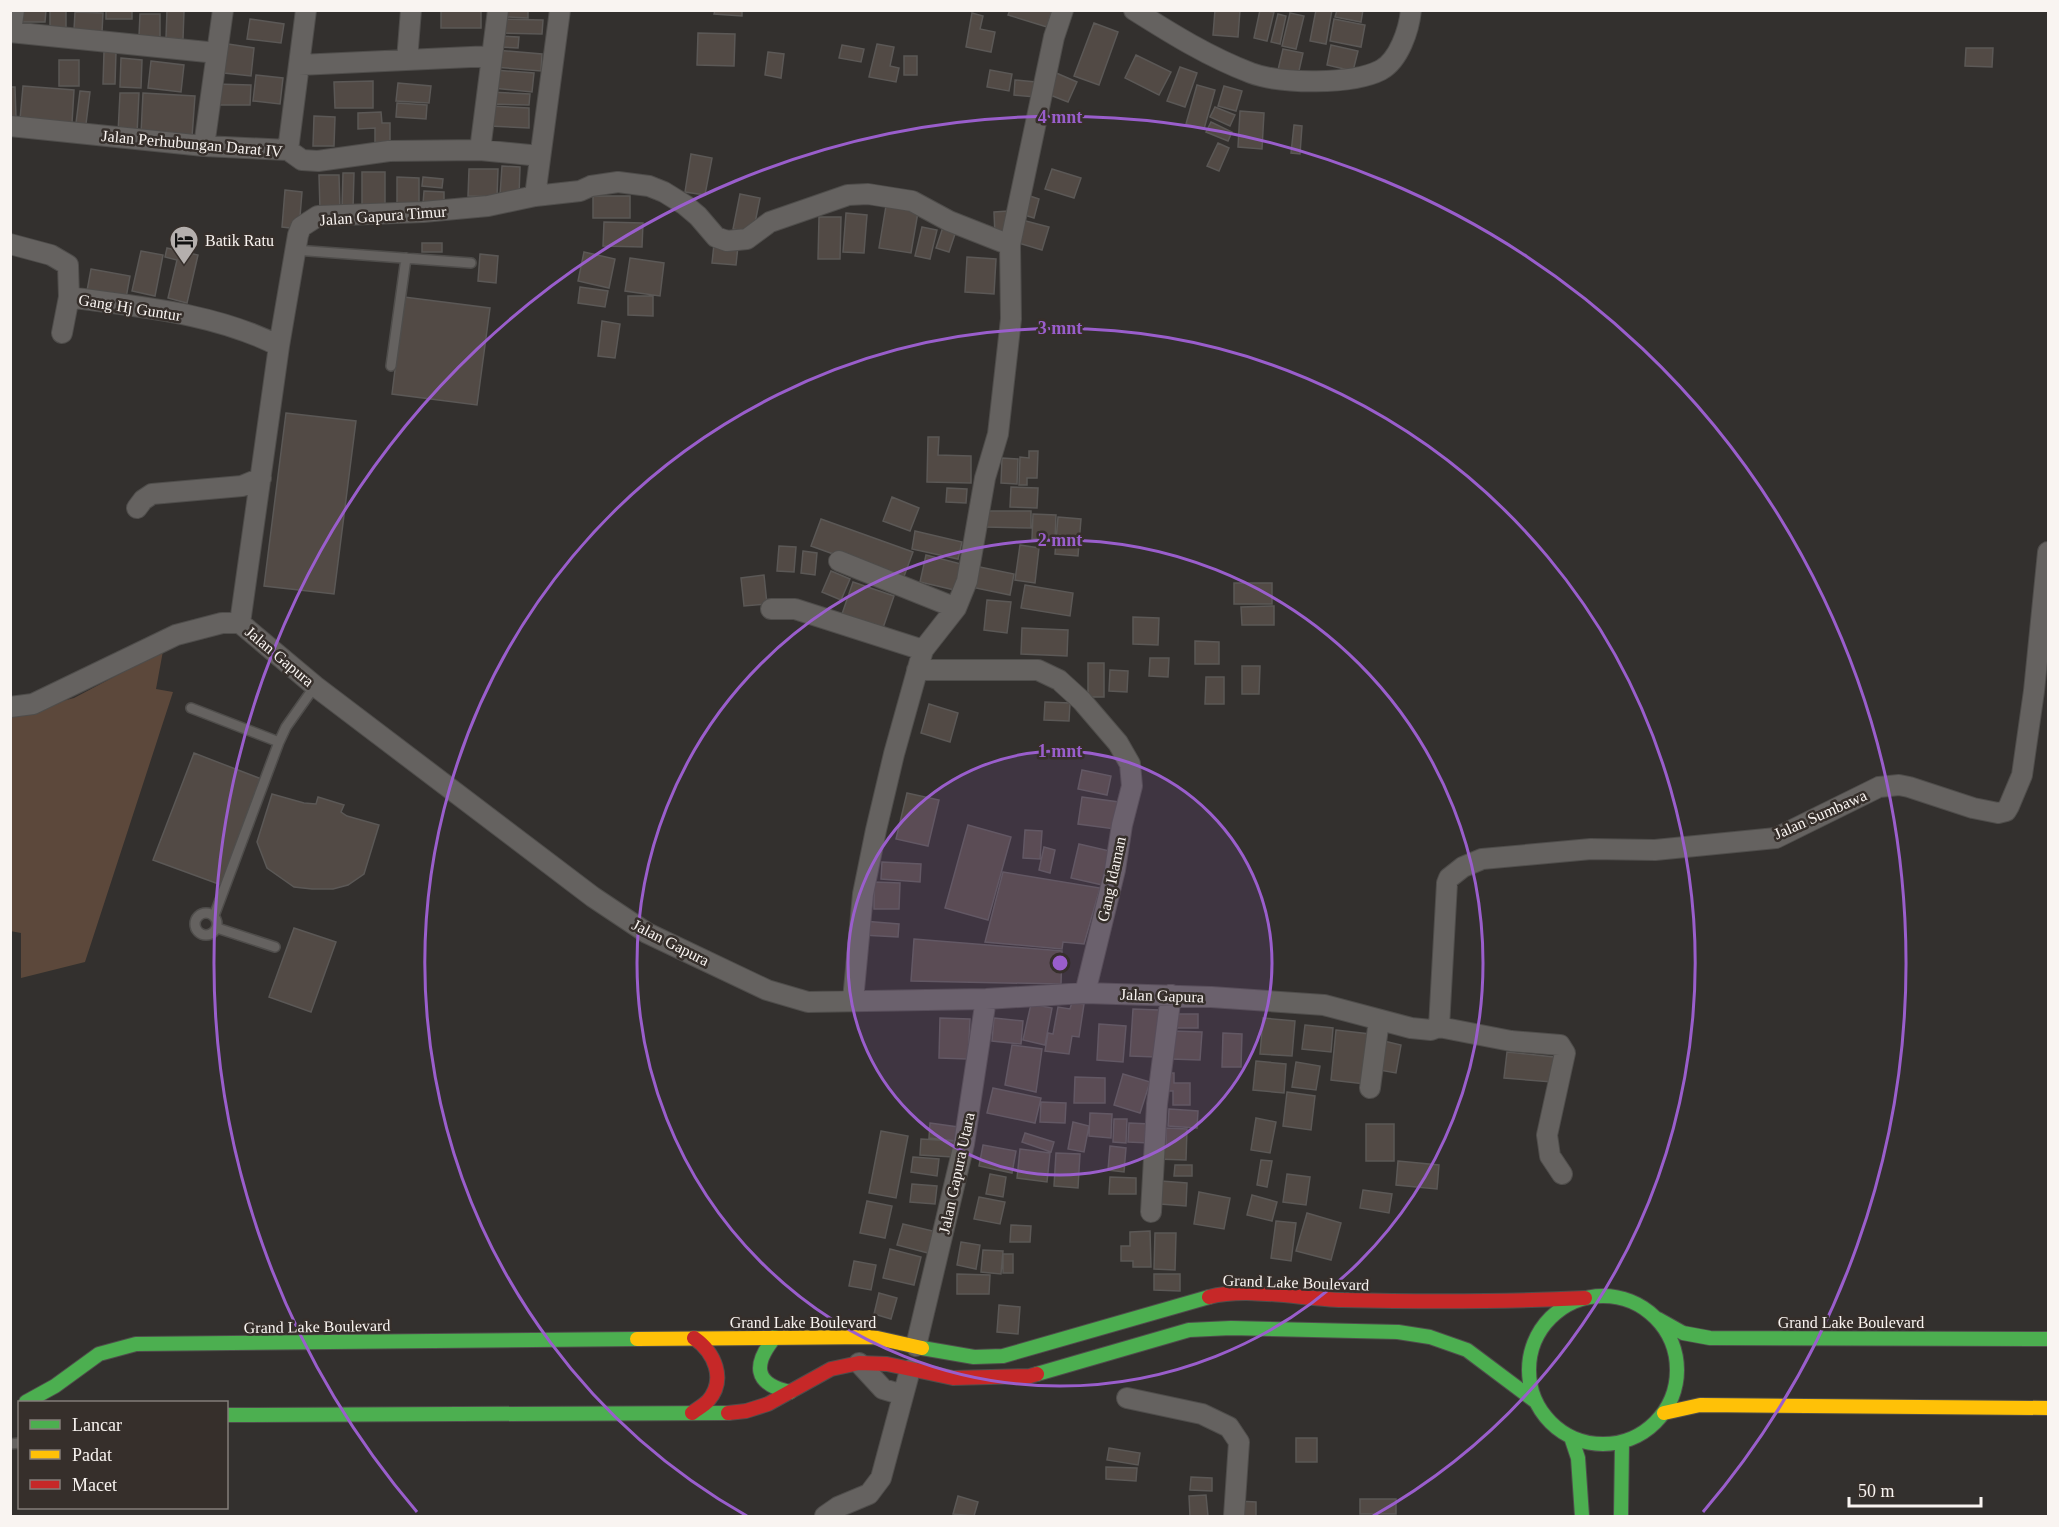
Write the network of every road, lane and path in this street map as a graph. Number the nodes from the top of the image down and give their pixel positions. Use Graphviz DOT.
graph roads {
  1 [pos="14,10"];
  2 [pos="223,10"];
  3 [pos="306,10"];
  4 [pos="411,10"];
  5 [pos="498,10"];
  6 [pos="560,10"];
  7 [pos="1063,10"];
  8 [pos="1134,10"];
  9 [pos="1411,10"];
  10 [pos="11,32"];
  11 [pos="217,53"];
  12 [pos="492,56"];
  13 [pos="407,60"];
  14 [pos="299,65"];
  15 [pos="10,126"];
  16 [pos="204,146"];
  17 [pos="288,150"];
  18 [pos="480,150"];
  19 [pos="540,156"];
  20 [pos="535,196"];
  21 [pos="10,244"];
  22 [pos="1010,245"];
  23 [pos="295,250"];
  24 [pos="406,258"];
  25 [pos="471,263"];
  26 [pos="69,297"];
  27 [pos="62,333"];
  28 [pos="279,346"];
  29 [pos="391,366"];
  30 [pos="261,478"];
  31 [pos="137,508"];
  32 [pos="2049,552"];
  33 [pos="839,561"];
  34 [pos="771,609"];
  35 [pos="956,609"];
  36 [pos="240,623"];
  37 [pos="923,650"];
  38 [pos="917,670"];
  39 [pos="315,686"];
  40 [pos="10,707"];
  41 [pos="192,708"];
  42 [pos="279,742"];
  43 [pos="214,916"];
  44 [pos="217,928"];
  45 [pos="275,946"];
  46 [pos="1085,993"];
  47 [pos="1172,995"];
  48 [pos="986,999"];
  49 [pos="853,1000"];
  50 [pos="1380,1020"];
  51 [pos="1439,1027"];
  52 [pos="1370,1088"];
  53 [pos="1562,1174"];
  54 [pos="1151,1212"];
  55 [pos="1585,1298"];
  56 [pos="1657,1318"];
  57 [pos="775,1337"];
  58 [pos="694,1338"];
  59 [pos="2049,1339"];
  60 [pos="916,1346"];
  61 [pos="859,1363"];
  62 [pos="910,1370"];
  63 [pos="790,1392"];
  64 [pos="903,1395"];
  65 [pos="1127,1398"];
  66 [pos="28,1401"];
  67 [pos="1535,1401"];
  68 [pos="2049,1408"];
  69 [pos="692,1413"];
  70 [pos="1665,1413"];
  71 [pos="228,1415"];
  72 [pos="1571,1437"];
  73 [pos="1622,1442"];
  74 [pos="825,1516"];
  75 [pos="1234,1516"];
  76 [pos="1582,1516"];
  77 [pos="1621,1516"];
  1 -- 10 [label="street"];
  2 -- 11 [label="street"];
  3 -- 14 [label="street"];
  4 -- 13 [label="street"];
  5 -- 12 [label="street"];
  6 -- 19 [label="street"];
  7 -- 22 [label="street"];
  8 -- 9 [label="street"];
  10 -- 11 [label="street"];
  11 -- 16 [label="street"];
  12 -- 13 [label="street"];
  12 -- 18 [label="street"];
  13 -- 14 [label="street"];
  14 -- 17 [label="street"];
  15 -- 16 [label="street, Jalan Perhubungan Darat IV"];
  16 -- 17 [label="street, Jalan Perhubungan Darat IV"];
  17 -- 18 [label="street, Jalan Perhubungan Darat IV"];
  18 -- 19 [label="street, Jalan Perhubungan Darat IV"];
  19 -- 20 [label="street"];
  20 -- 22 [label="street, Jalan Gapura Timur"];
  20 -- 23 [label="street, Jalan Gapura Timur"];
  21 -- 26 [label="street, Gang Hj Guntur"];
  22 -- 35 [label="street"];
  23 -- 24 [label="lane"];
  23 -- 28 [label="street, Jalan Gapura Timur"];
  24 -- 25 [label="lane"];
  24 -- 29 [label="lane"];
  26 -- 27 [label="street"];
  26 -- 28 [label="street, Gang Hj Guntur"];
  28 -- 30 [label="street, Jalan Gapura Timur"];
  30 -- 31 [label="street"];
  30 -- 36 [label="street, Jalan Gapura Timur"];
  32 -- 51 [label="street, Jalan Sumbawa"];
  33 -- 35 [label="street"];
  34 -- 37 [label="street"];
  35 -- 37 [label="street"];
  36 -- 39 [label="street, Jalan Gapura"];
  36 -- 40 [label="street, Jalan Gapura"];
  37 -- 38 [label="street"];
  38 -- 46 [label="street, Gang Idaman"];
  38 -- 49 [label="street"];
  39 -- 42 [label="lane"];
  39 -- 49 [label="street, Jalan Gapura"];
  41 -- 42 [label="lane"];
  42 -- 43 [label="lane"];
  43 -- 44 [label="lane"];
  43 -- 44 [label="lane"];
  44 -- 45 [label="lane"];
  46 -- 47 [label="street, Jalan Gapura"];
  46 -- 48 [label="street, Jalan Gapura"];
  47 -- 50 [label="street, Jalan Gapura"];
  47 -- 54 [label="street"];
  48 -- 49 [label="street, Jalan Gapura"];
  48 -- 60 [label="street, Jalan Gapura Utara"];
  50 -- 51 [label="street, Jalan Gapura"];
  50 -- 52 [label="street"];
  51 -- 53 [label="street, Jalan Gapura"];
  55 -- 56 [label="street"];
  55 -- 60 [label="street, Grand Lake Boulevard"];
  55 -- 67 [label="street"];
  56 -- 59 [label="street, Grand Lake Boulevard"];
  56 -- 70 [label="street"];
  57 -- 58 [label="street, Grand Lake Boulevard"];
  57 -- 60 [label="street, Grand Lake Boulevard"];
  57 -- 63 [label="street"];
  58 -- 66 [label="street, Grand Lake Boulevard"];
  58 -- 69 [label="street"];
  61 -- 62 [label="street"];
  61 -- 63 [label="street"];
  61 -- 64 [label="street"];
  62 -- 64 [label="street"];
  62 -- 67 [label="street"];
  63 -- 69 [label="street"];
  64 -- 74 [label="street"];
  65 -- 75 [label="street"];
  67 -- 72 [label="street"];
  68 -- 70 [label="street"];
  69 -- 71 [label="street"];
  70 -- 73 [label="street"];
  72 -- 73 [label="street"];
  72 -- 76 [label="street"];
  73 -- 77 [label="street"];
}
